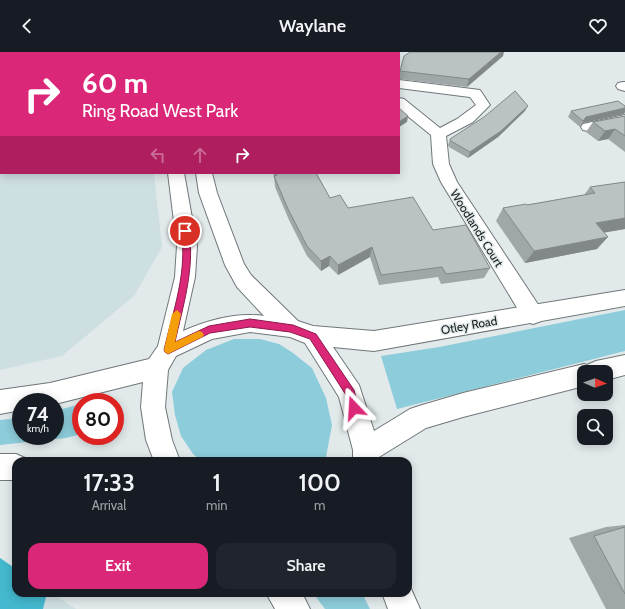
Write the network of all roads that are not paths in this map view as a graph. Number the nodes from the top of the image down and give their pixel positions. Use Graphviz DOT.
graph roads {
  1 [pos="400,84"];
  2 [pos="400,103"];
  3 [pos="625,119"];
  4 [pos="588,127"];
  5 [pos="438,134"];
  6 [pos="176,174"];
  7 [pos="204,174"];
  8 [pos="625,298"];
  9 [pos="533,315"];
  10 [pos="290,328"];
  11 [pos="313,336"];
  12 [pos="162,359"];
  13 [pos="625,365"];
  14 [pos="613,368"];
  15 [pos="577,377"];
  16 [pos="0,402"];
  17 [pos="366,456"];
  18 [pos="165,457"];
  19 [pos="0,466"];
  20 [pos="12,467"];
  21 [pos="285,597"];
  22 [pos="400,597"];
  23 [pos="294,609"];
  24 [pos="404,609"];
  1 -- 5 [label="main road"];
  2 -- 5 [label="main road"];
  3 -- 4 [label="main road"];
  5 -- 9 [label="main road, Woodlands Court"];
  6 -- 12 [label="main road"];
  7 -- 10 [label="main road"];
  8 -- 9 [label="main road, Otley Road"];
  9 -- 11 [label="main road, Otley Road"];
  10 -- 11 [label="main road, Otley Road"];
  10 -- 12 [label="main road"];
  11 -- 17 [label="main road"];
  12 -- 16 [label="main road"];
  12 -- 18 [label="main road"];
  13 -- 14 [label="main road"];
  15 -- 17 [label="main road"];
  19 -- 20 [label="main road"];
  21 -- 23 [label="main road"];
  22 -- 24 [label="main road"];
}
